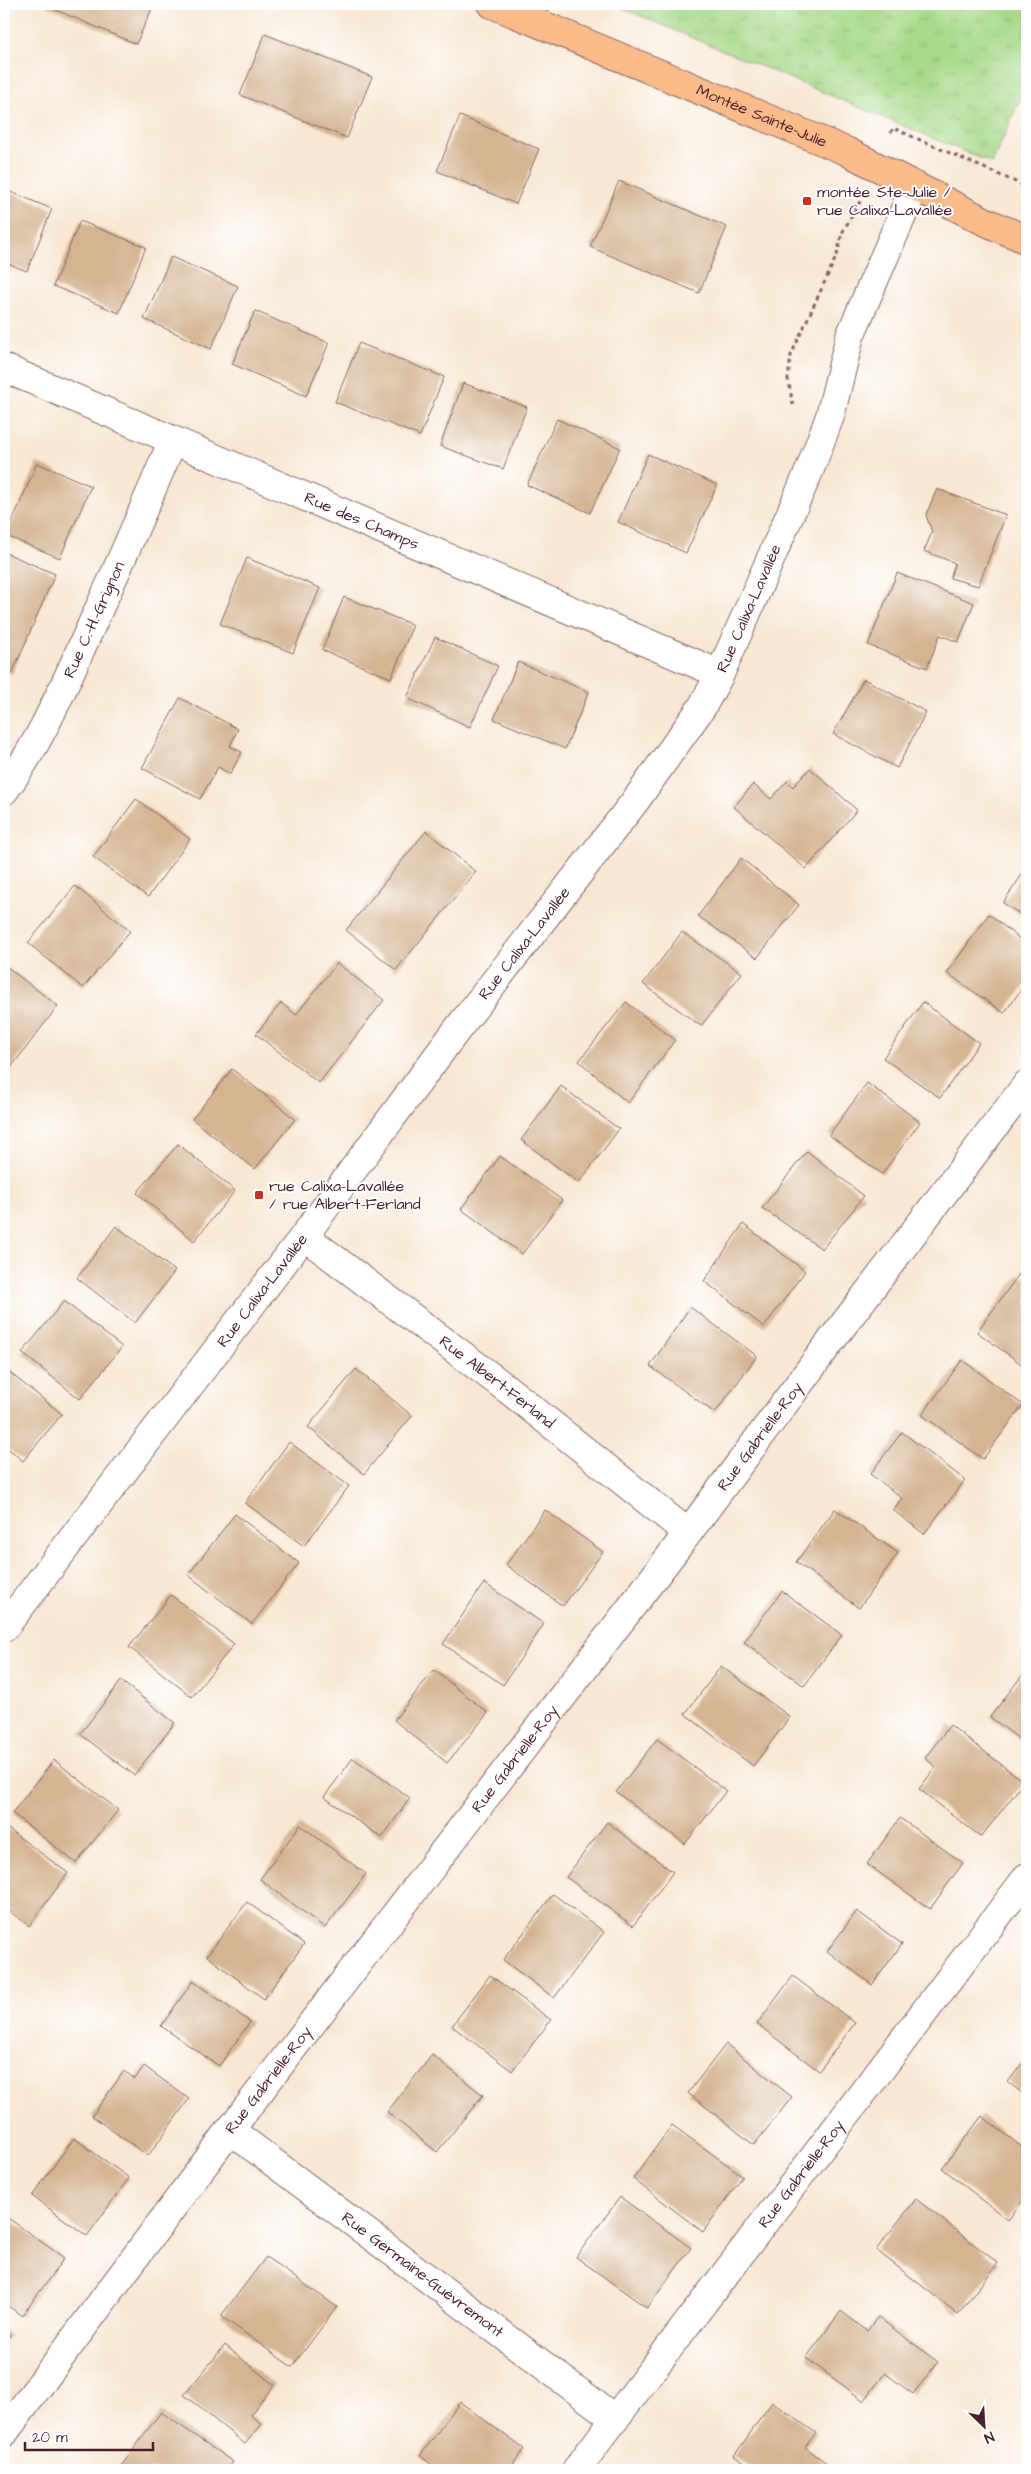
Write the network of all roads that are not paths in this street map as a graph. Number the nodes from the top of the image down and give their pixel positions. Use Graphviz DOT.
graph roads {
  1 [pos="492,4"];
  2 [pos="915,186"];
  3 [pos="1027,240"];
  4 [pos="4,368"];
  5 [pos="172,442"];
  6 [pos="720,674"];
  7 [pos="4,791"];
  8 [pos="1027,1084"];
  9 [pos="304,1236"];
  10 [pos="688,1533"];
  11 [pos="4,1628"];
  12 [pos="1027,1877"];
  13 [pos="230,2130"];
  14 [pos="615,2419"];
  15 [pos="4,2433"];
  16 [pos="576,2470"];
  1 -- 2 [label="main road, Montée Sainte-Julie"];
  2 -- 3 [label="main road, Montée Sainte-Julie"];
  2 -- 6 [label="street, Rue Calixa-Lavallée"];
  4 -- 5 [label="street, Rue des Champs"];
  5 -- 6 [label="street, Rue des Champs"];
  5 -- 7 [label="street, Rue C.-H.-Grignon"];
  6 -- 9 [label="street, Rue Calixa-Lavallée"];
  8 -- 10 [label="street, Rue Gabrielle-Roy"];
  9 -- 10 [label="street, Rue Albert-Ferland"];
  9 -- 11 [label="street, Rue Calixa-Lavallée"];
  10 -- 13 [label="street, Rue Gabrielle-Roy"];
  12 -- 14 [label="street, Rue Gabrielle-Roy"];
  13 -- 14 [label="street, Rue Germaine-Guèvremont"];
  13 -- 15 [label="street, Rue Gabrielle-Roy"];
  14 -- 16 [label="street, Rue Gabrielle-Roy"];
}
